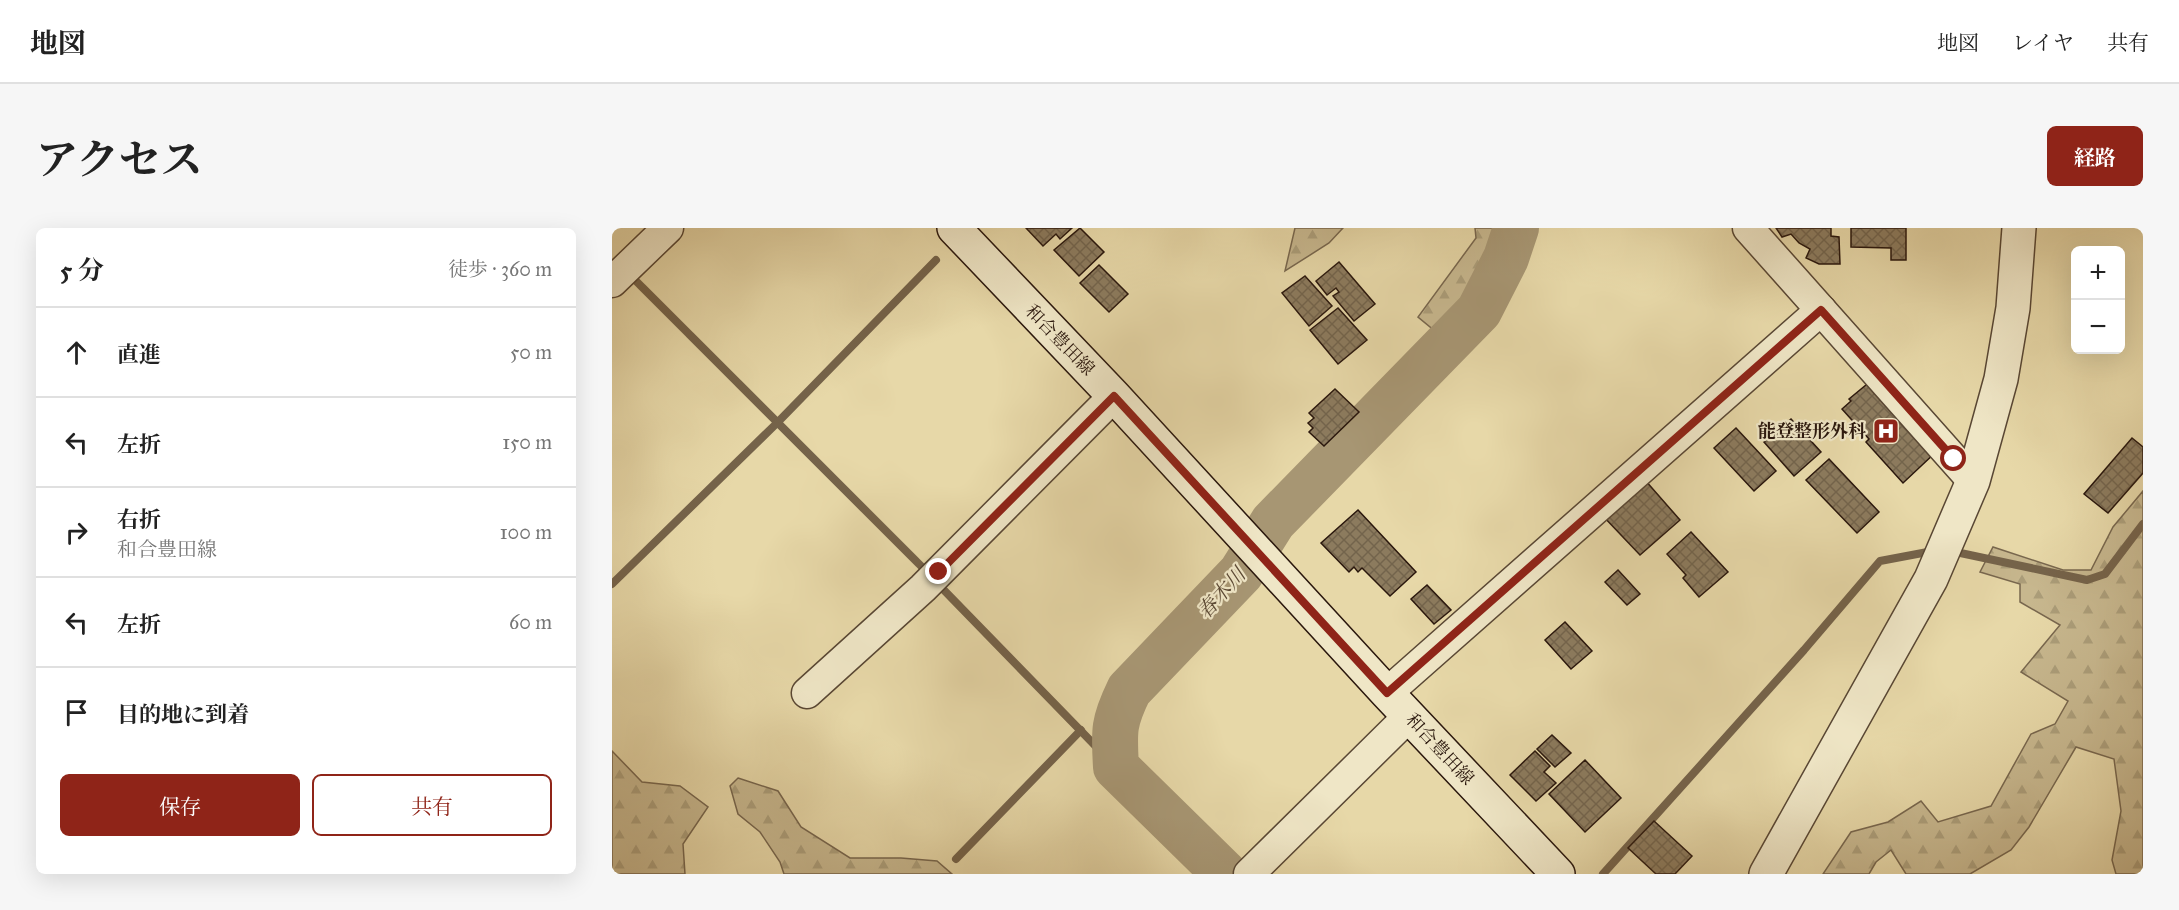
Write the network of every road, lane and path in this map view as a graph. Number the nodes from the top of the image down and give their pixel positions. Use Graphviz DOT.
graph roads {
  1 [pos="668,228"];
  2 [pos="954,228"];
  3 [pos="1748,228"];
  4 [pos="2019,228"];
  5 [pos="612,282"];
  6 [pos="1821,310"];
  7 [pos="1114,396"];
  8 [pos="1973,481"];
  9 [pos="807,693"];
  10 [pos="1398,705"];
  11 [pos="1249,874"];
  12 [pos="1558,874"];
  13 [pos="1766,874"];
  1 -- 5 [label="street"];
  2 -- 7 [label="main road, 和合豊田線"];
  3 -- 6 [label="street"];
  4 -- 8 [label="main road"];
  6 -- 8 [label="street"];
  6 -- 10 [label="street"];
  7 -- 9 [label="street"];
  7 -- 10 [label="main road, 和合豊田線"];
  8 -- 13 [label="main road"];
  10 -- 11 [label="street"];
  10 -- 12 [label="main road, 和合豊田線"];
}
